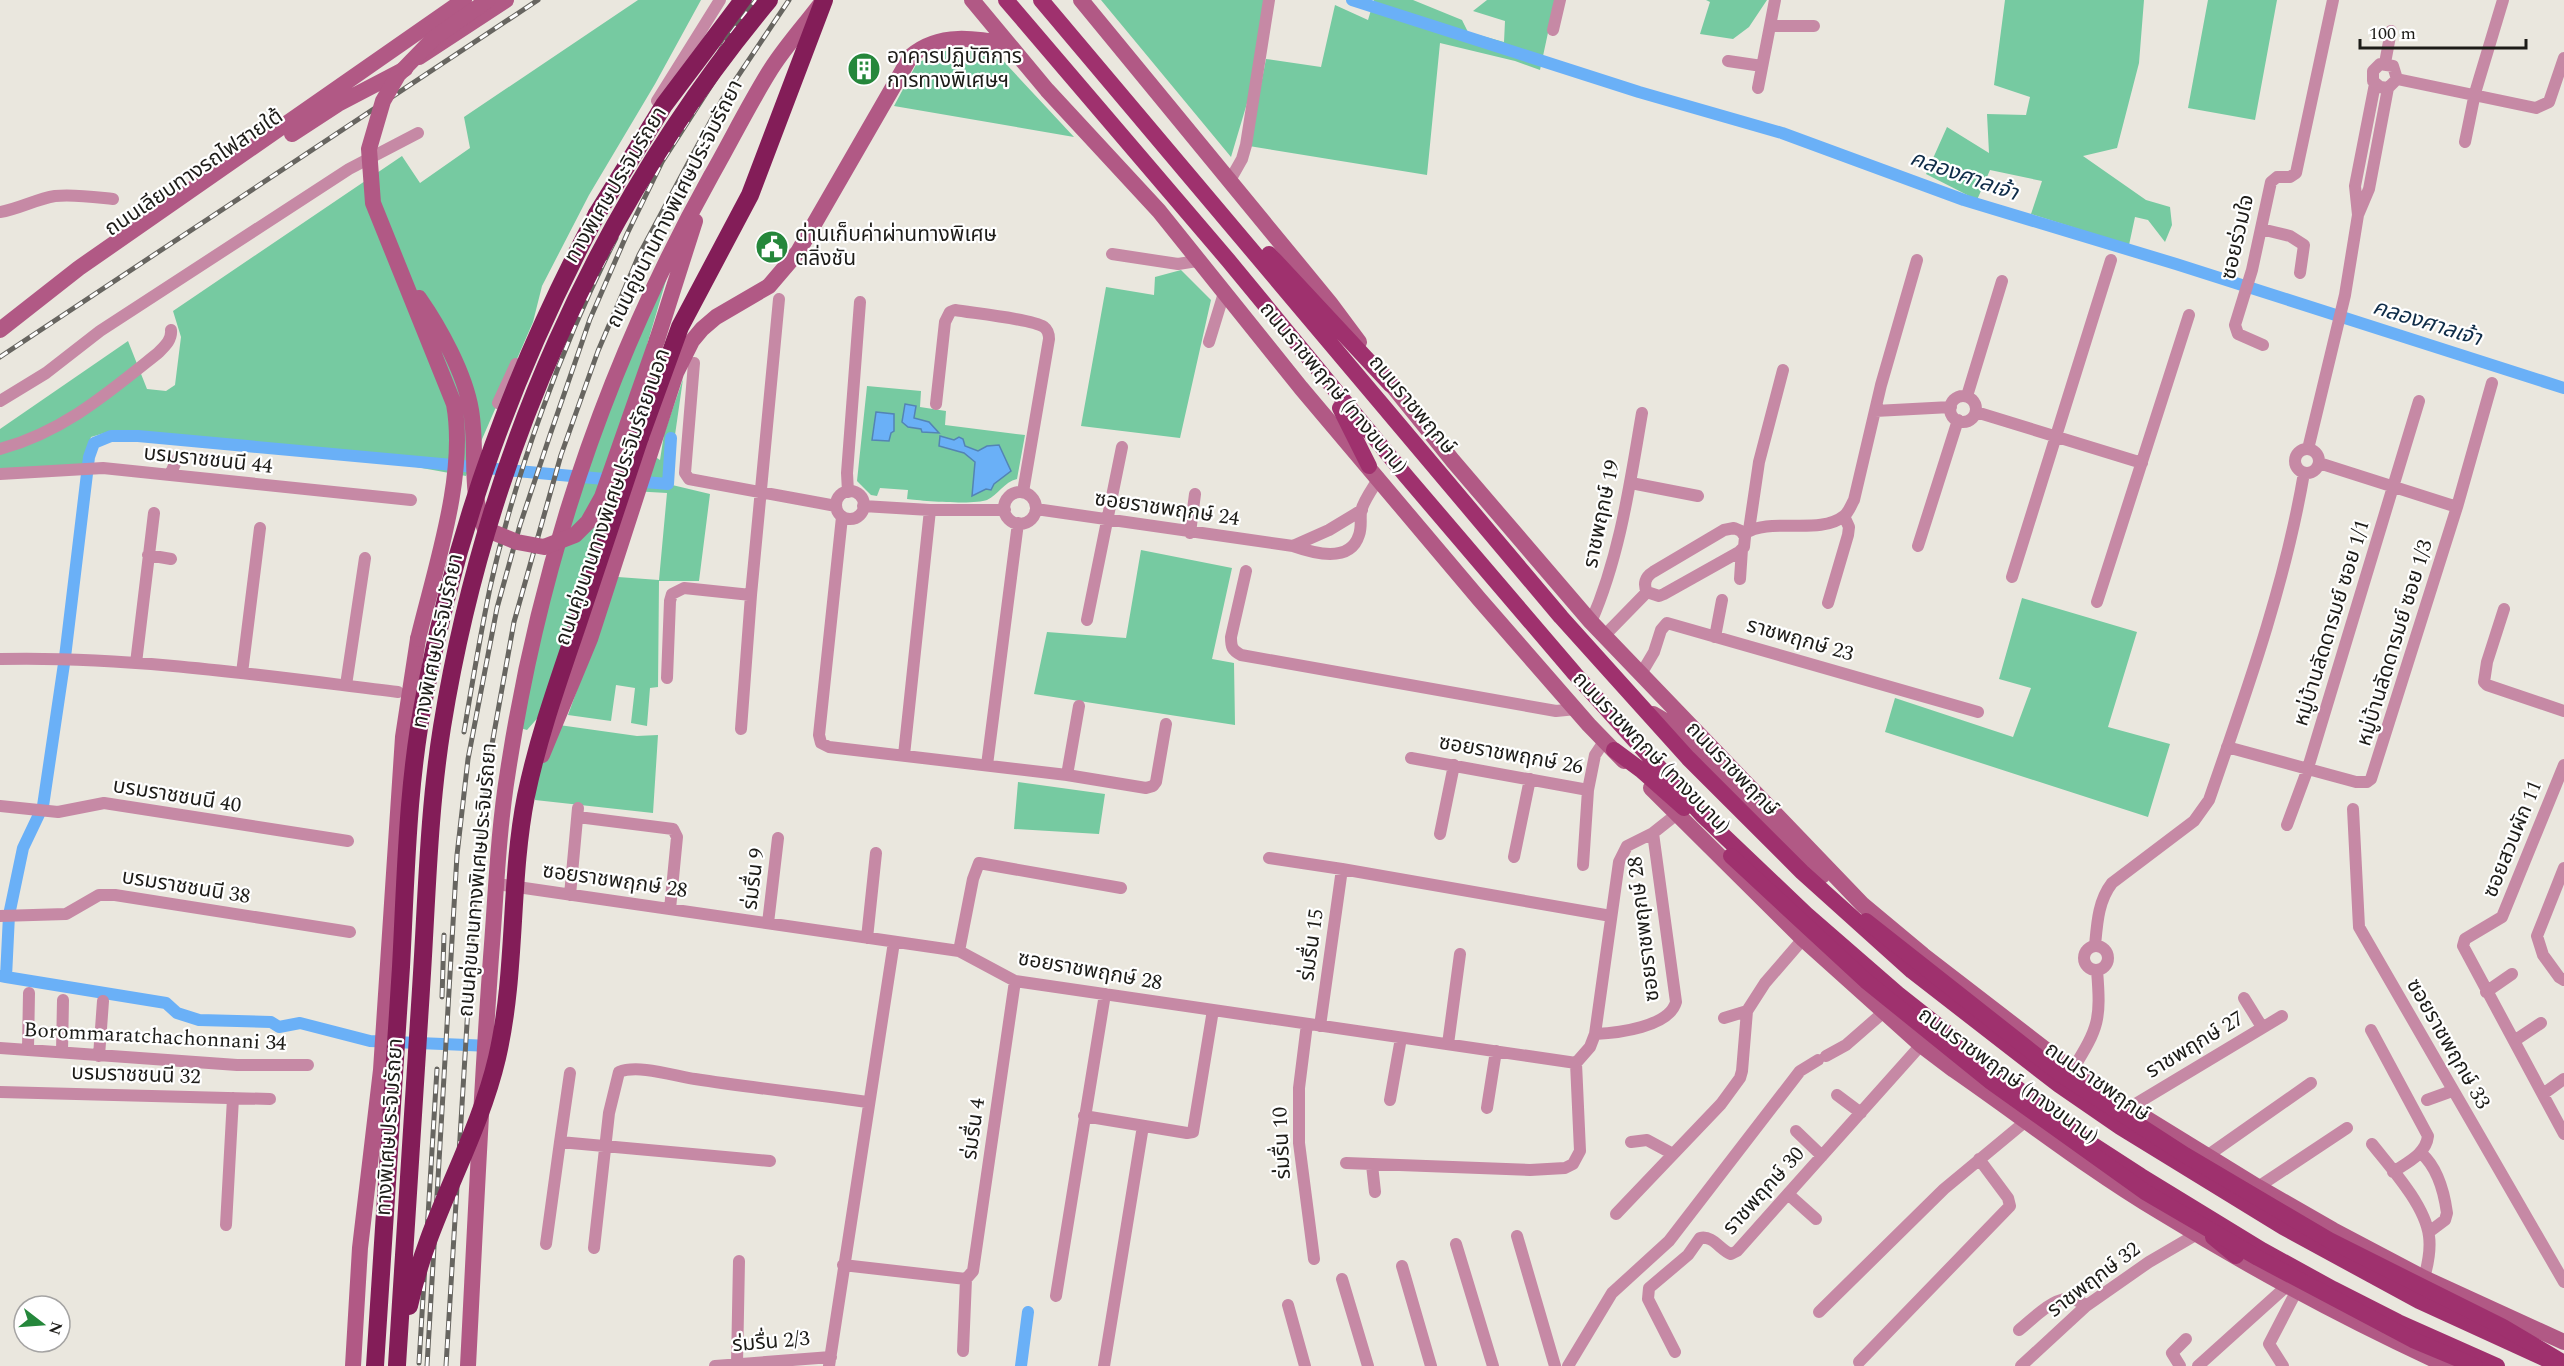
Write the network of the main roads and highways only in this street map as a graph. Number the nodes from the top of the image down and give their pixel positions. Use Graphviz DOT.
graph roads {
  1 [pos="464,0"];
  2 [pos="488,0"];
  3 [pos="506,0"];
  4 [pos="743,0"];
  5 [pos="769,0"];
  6 [pos="824,0"];
  7 [pos="972,0"];
  8 [pos="1006,0"];
  9 [pos="1082,0"];
  10 [pos="1042,2"];
  11 [pos="1009,45"];
  12 [pos="404,50"];
  13 [pos="1184,169"];
  14 [pos="700,197"];
  15 [pos="402,273"];
  16 [pos="20,313"];
  17 [pos="0,322"];
  18 [pos="0,330"];
  19 [pos="0,340"];
  20 [pos="1321,373"];
  21 [pos="1391,386"];
  22 [pos="1374,472"];
  23 [pos="1642,708"];
  24 [pos="1681,812"];
  25 [pos="501,832"];
  26 [pos="1734,853"];
  27 [pos="1869,917"];
  28 [pos="2089,1083"];
  29 [pos="2168,1157"];
  30 [pos="2141,1176"];
  31 [pos="2236,1256"];
  32 [pos="2564,1342"];
  33 [pos="2563,1365"];
  34 [pos="353,1366"];
  35 [pos="375,1366"];
  36 [pos="397,1366"];
  37 [pos="468,1366"];
  38 [pos="2448,1366"];
  39 [pos="2475,1366"];
  40 [pos="2497,1366"];
  1 -- 12 [label="main road, ถนนเลียบทางรถไฟสายใต้"];
  2 -- 15 [label="main road, bridge"];
  3 -- 12 [label="main road, ถนนเลียบทางรถไฟสายใต้"];
  4 -- 35 [label="highway, ทางพิเศษประจิมรัถยา, bridge"];
  5 -- 36 [label="highway, ทางพิเศษประจิมรัถยา, bridge"];
  6 -- 14 [label="main road, ถนนคู่ขนานทางพิเศษประจิมรัถยา"];
  6 -- 36 [label="highway, bridge"];
  7 -- 11 [label="main road, ถนนราชพฤกษ์ (ทางขนาน)"];
  8 -- 20 [label="main road"];
  9 -- 21 [label="main road, ถนนราชพฤกษ์ (ทางขนาน)"];
  10 -- 13 [label="main road, ถนนราชพฤกษ์"];
  11 -- 22 [label="main road, ถนนราชพฤกษ์ (ทางขนาน)"];
  11 -- 25 [label="main road, ถนนคู่ขนานทางพิเศษประจิมรัถยานอก"];
  12 -- 16 [label="main road, ถนนเลียบทางรถไฟสายใต้"];
  12 -- 19 [label="main road, ถนนเลียบทางรถไฟสายใต้"];
  13 -- 21 [label="main road"];
  13 -- 23 [label="main road, ถนนราชพฤกษ์"];
  14 -- 15 [label="main road, bridge"];
  14 -- 25 [label="main road, ถนนคู่ขนานทางพิเศษประจิมรัถยา"];
  15 -- 34 [label="main road, bridge"];
  16 -- 17 [label="main road"];
  16 -- 18 [label="main road, ถนนเลียบทางรถไฟสายใต้"];
  20 -- 22 [label="main road"];
  20 -- 26 [label="main road"];
  21 -- 27 [label="main road, ถนนราชพฤกษ์ (ทางขนาน)"];
  22 -- 24 [label="main road, ถนนราชพฤกษ์ (ทางขนาน)"];
  23 -- 27 [label="main road"];
  23 -- 29 [label="main road, ถนนราชพฤกษ์"];
  24 -- 26 [label="main road"];
  24 -- 31 [label="main road, ถนนราชพฤกษ์ (ทางขนาน)"];
  25 -- 37 [label="main road, ถนนคู่ขนานทางพิเศษประจิมรัถยา"];
  26 -- 30 [label="main road"];
  26 -- 39 [label="main road, bridge"];
  27 -- 28 [label="main road, ถนนราชพฤกษ์ (ทางขนาน)"];
  27 -- 33 [label="main road, bridge"];
  28 -- 29 [label="main road"];
  28 -- 32 [label="main road, ถนนราชพฤกษ์ (ทางขนาน)"];
  29 -- 33 [label="main road, ถนนราชพฤกษ์"];
  30 -- 31 [label="main road"];
  30 -- 40 [label="main road"];
  31 -- 38 [label="main road, ถนนราชพฤกษ์ (ทางขนาน)"];
}
